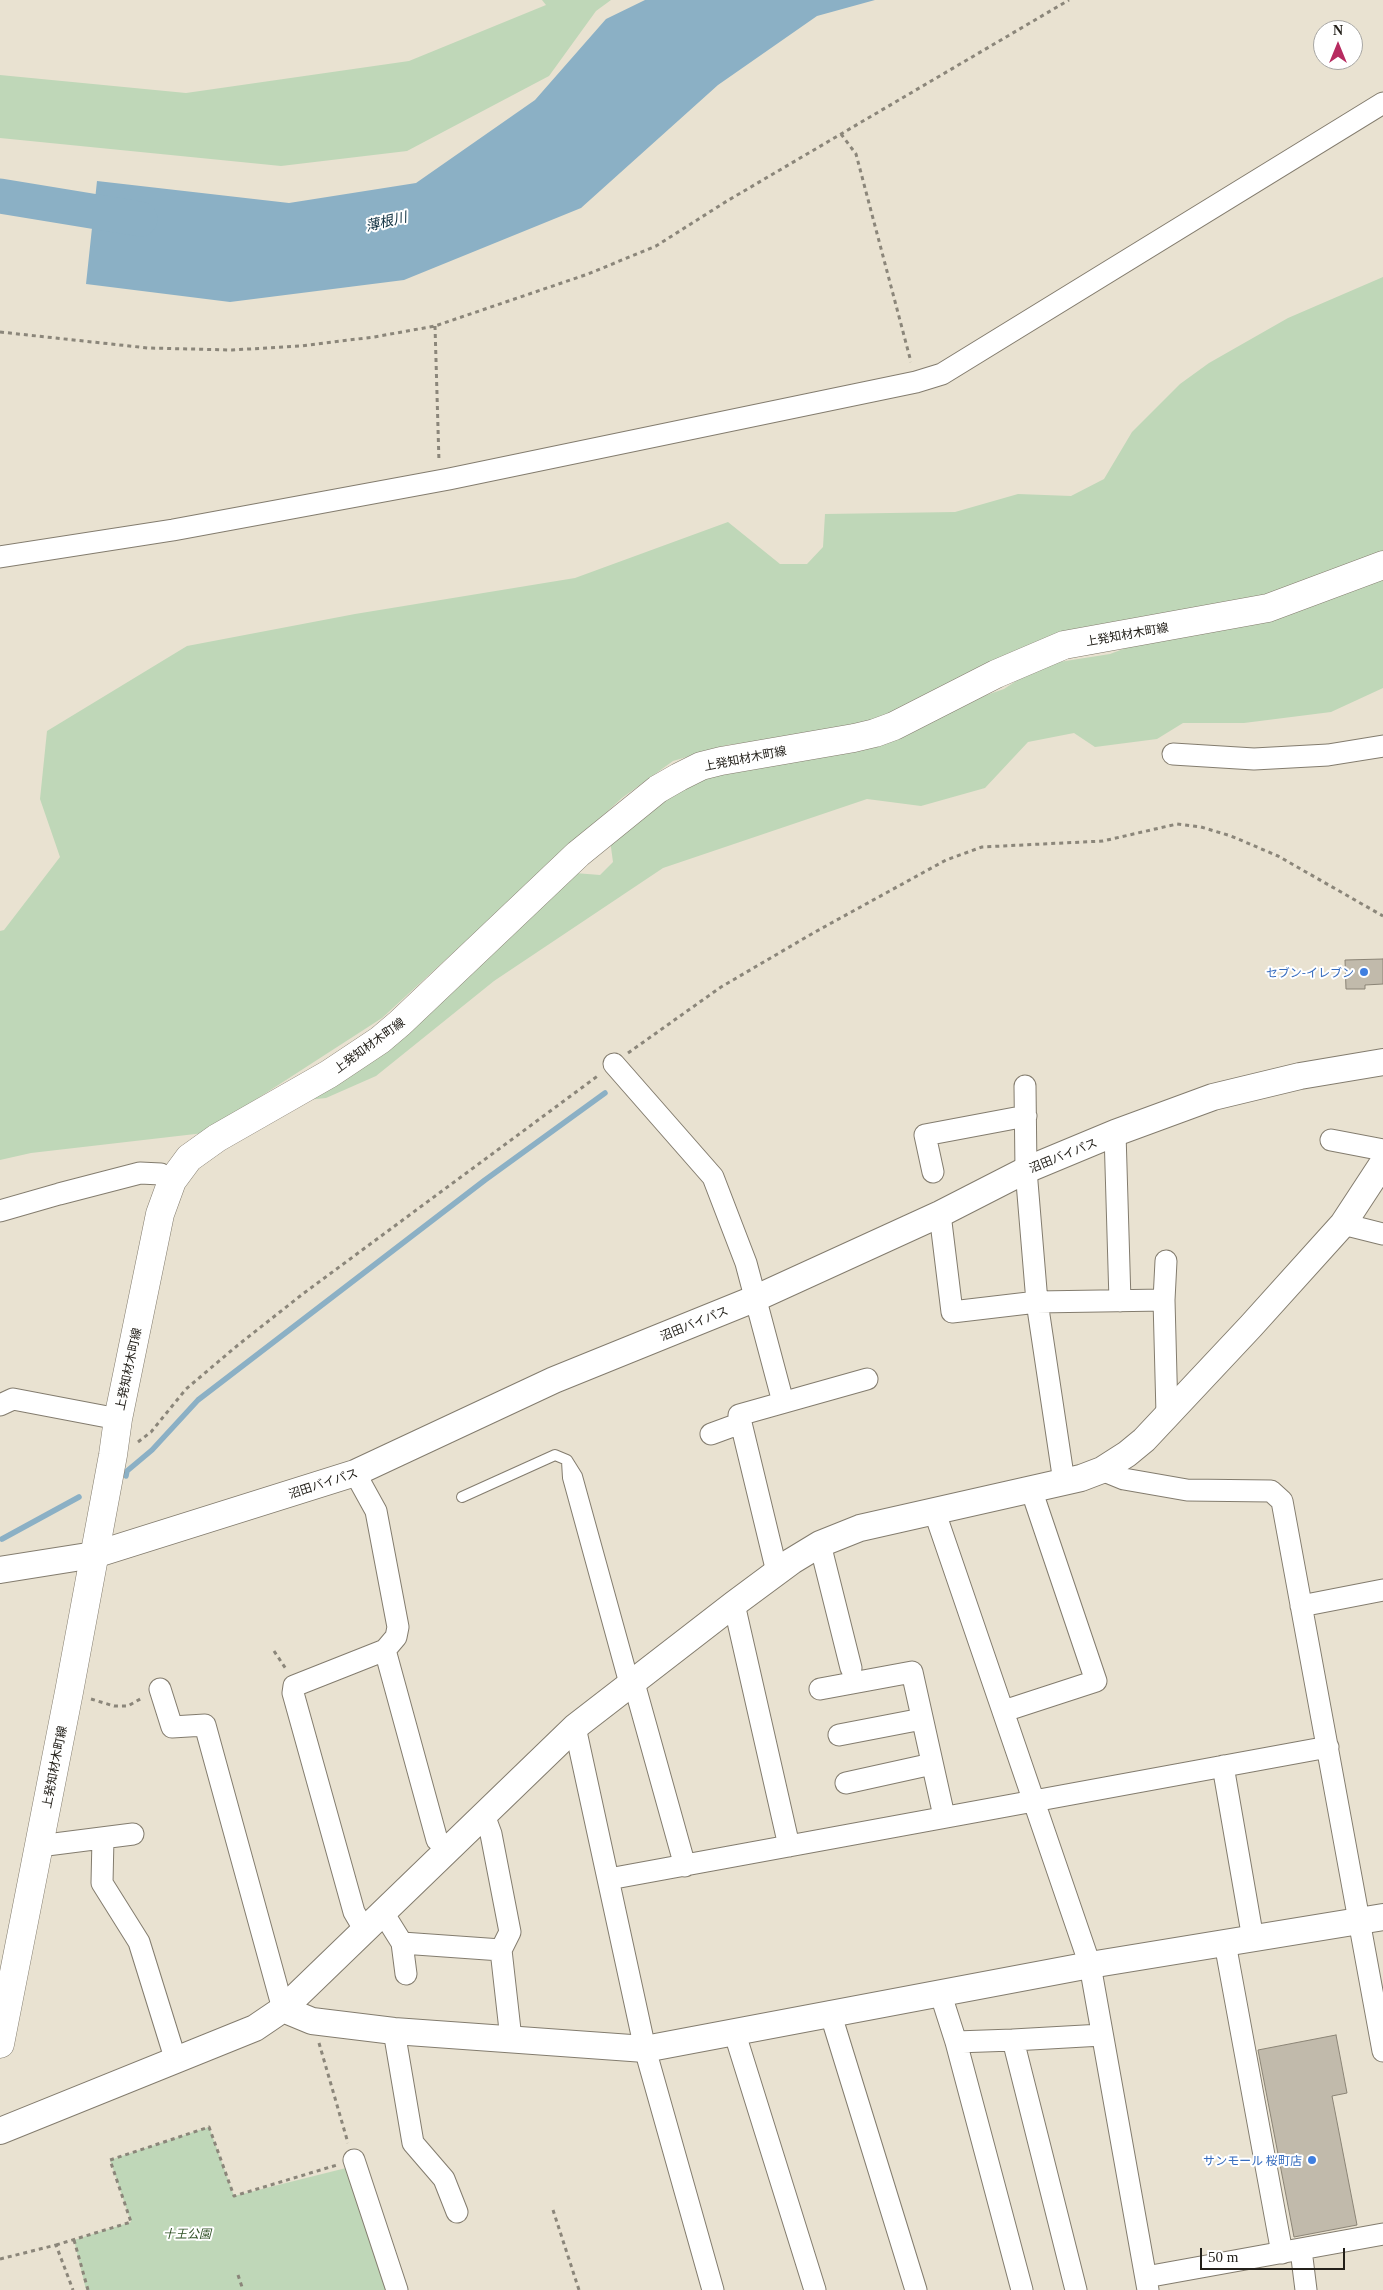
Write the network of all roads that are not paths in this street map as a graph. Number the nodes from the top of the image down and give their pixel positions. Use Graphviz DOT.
graph roads {
  1 [pos="1383,103"];
  2 [pos="0,557"];
  3 [pos="1383,565"];
  4 [pos="1383,746"];
  5 [pos="1173,754"];
  6 [pos="1383,1062"];
  7 [pos="614,1064"];
  8 [pos="1025,1086"];
  9 [pos="1026,1116"];
  10 [pos="1115,1133"];
  11 [pos="1331,1140"];
  12 [pos="1383,1150"];
  13 [pos="1383,1163"];
  14 [pos="1026,1170"];
  15 [pos="933,1172"];
  16 [pos="172,1180"];
  17 [pos="0,1211"];
  18 [pos="940,1214"];
  19 [pos="1343,1224"];
  20 [pos="1383,1234"];
  21 [pos="1166,1261"];
  22 [pos="754,1299"];
  23 [pos="1164,1300"];
  24 [pos="1120,1301"];
  25 [pos="1037,1302"];
  26 [pos="867,1379"];
  27 [pos="783,1402"];
  28 [pos="0,1405"];
  29 [pos="1167,1414"];
  30 [pos="118,1419"];
  31 [pos="741,1423"];
  32 [pos="711,1434"];
  33 [pos="1102,1470"];
  34 [pos="355,1473"];
  35 [pos="1064,1482"];
  36 [pos="1031,1489"];
  37 [pos="462,1497"];
  38 [pos="935,1513"];
  39 [pos="820,1544"];
  40 [pos="94,1555"];
  41 [pos="0,1570"];
  42 [pos="778,1572"];
  43 [pos="1383,1590"];
  44 [pos="734,1604"];
  45 [pos="1301,1606"];
  46 [pos="385,1650"];
  47 [pos="851,1668"];
  48 [pos="630,1686"];
  49 [pos="160,1689"];
  50 [pos="820,1689"];
  51 [pos="1004,1711"];
  52 [pos="922,1719"];
  53 [pos="575,1727"];
  54 [pos="839,1735"];
  55 [pos="1328,1747"];
  56 [pos="932,1764"];
  57 [pos="1223,1766"];
  58 [pos="846,1783"];
  59 [pos="1034,1800"];
  60 [pos="484,1815"];
  61 [pos="944,1816"];
  62 [pos="133,1834"];
  63 [pos="102,1838"];
  64 [pos="39,1846"];
  65 [pos="789,1846"];
  66 [pos="449,1848"];
  67 [pos="685,1866"];
  68 [pos="609,1879"];
  69 [pos="373,1920"];
  70 [pos="1371,1920"];
  71 [pos="1253,1939"];
  72 [pos="402,1944"];
  73 [pos="1225,1944"];
  74 [pos="501,1950"];
  75 [pos="1090,1965"];
  76 [pos="406,1974"];
  77 [pos="940,1992"];
  78 [pos="4,2001"];
  79 [pos="283,2008"];
  80 [pos="830,2012"];
  81 [pos="394,2031"];
  82 [pos="734,2031"];
  83 [pos="1102,2035"];
  84 [pos="511,2039"];
  85 [pos="1013,2040"];
  86 [pos="956,2042"];
  87 [pos="0,2044"];
  88 [pos="645,2049"];
  89 [pos="1383,2050"];
  90 [pos="176,2061"];
  91 [pos="0,2131"];
  92 [pos="354,2160"];
  93 [pos="457,2212"];
  94 [pos="1383,2234"];
  95 [pos="1291,2251"];
  96 [pos="1147,2283"];
  97 [pos="397,2290"];
  98 [pos="713,2290"];
  99 [pos="815,2290"];
  100 [pos="916,2290"];
  101 [pos="1022,2290"];
  102 [pos="1076,2290"];
  103 [pos="1306,2290"];
  1 -- 2 [label="street"];
  3 -- 16 [label="main road, 上発知材木町線"];
  4 -- 5 [label="street"];
  6 -- 10 [label="street, 沼田バイパス"];
  7 -- 22 [label="street"];
  8 -- 9 [label="street"];
  9 -- 14 [label="street"];
  9 -- 15 [label="street"];
  10 -- 14 [label="street, 沼田バイパス"];
  10 -- 24 [label="street"];
  11 -- 12 [label="street"];
  13 -- 19 [label="street"];
  14 -- 18 [label="street, 沼田バイパス"];
  14 -- 25 [label="street"];
  16 -- 17 [label="street"];
  16 -- 30 [label="main road, 上発知材木町線"];
  18 -- 22 [label="street, 沼田バイパス"];
  18 -- 25 [label="street"];
  19 -- 20 [label="street"];
  19 -- 29 [label="street"];
  21 -- 23 [label="street"];
  22 -- 27 [label="street"];
  22 -- 34 [label="street, 沼田バイパス"];
  23 -- 24 [label="street"];
  23 -- 29 [label="street"];
  24 -- 25 [label="street"];
  25 -- 35 [label="street"];
  26 -- 27 [label="street"];
  27 -- 31 [label="street"];
  28 -- 30 [label="street"];
  29 -- 33 [label="street"];
  30 -- 40 [label="main road, 上発知材木町線"];
  31 -- 32 [label="street"];
  31 -- 42 [label="street"];
  33 -- 35 [label="street"];
  33 -- 45 [label="street"];
  34 -- 40 [label="street, 沼田バイパス"];
  34 -- 46 [label="street"];
  35 -- 36 [label="street"];
  36 -- 38 [label="street"];
  36 -- 51 [label="street"];
  37 -- 48 [label="lane"];
  38 -- 39 [label="street"];
  38 -- 51 [label="street"];
  39 -- 42 [label="street"];
  39 -- 47 [label="street"];
  40 -- 41 [label="street, 沼田バイパス"];
  40 -- 64 [label="main road, 上発知材木町線"];
  42 -- 44 [label="street"];
  43 -- 45 [label="street"];
  44 -- 48 [label="street"];
  44 -- 65 [label="street"];
  45 -- 55 [label="street"];
  46 -- 66 [label="street"];
  46 -- 69 [label="street"];
  48 -- 53 [label="street"];
  48 -- 67 [label="street"];
  49 -- 79 [label="street"];
  50 -- 52 [label="street"];
  51 -- 59 [label="street"];
  52 -- 54 [label="street"];
  52 -- 56 [label="street"];
  53 -- 60 [label="street"];
  53 -- 68 [label="street"];
  55 -- 57 [label="street"];
  55 -- 70 [label="street"];
  56 -- 58 [label="street"];
  56 -- 61 [label="street"];
  57 -- 59 [label="street"];
  57 -- 71 [label="street"];
  59 -- 61 [label="street"];
  59 -- 75 [label="street"];
  60 -- 66 [label="street"];
  60 -- 74 [label="street"];
  61 -- 65 [label="street"];
  62 -- 63 [label="street"];
  63 -- 64 [label="street"];
  63 -- 90 [label="street"];
  64 -- 78 [label="main road, 上発知材木町線"];
  65 -- 67 [label="street"];
  66 -- 69 [label="street"];
  67 -- 68 [label="street"];
  68 -- 88 [label="street"];
  69 -- 72 [label="street"];
  69 -- 79 [label="street"];
  70 -- 71 [label="street"];
  70 -- 89 [label="street"];
  71 -- 73 [label="street"];
  72 -- 74 [label="street"];
  72 -- 76 [label="street"];
  73 -- 75 [label="street"];
  73 -- 95 [label="street"];
  74 -- 84 [label="street"];
  75 -- 77 [label="street"];
  75 -- 83 [label="street"];
  77 -- 80 [label="street"];
  77 -- 86 [label="street"];
  78 -- 87 [label="main road, 上発知材木町線"];
  79 -- 81 [label="street"];
  79 -- 90 [label="street"];
  80 -- 82 [label="street"];
  80 -- 100 [label="street"];
  81 -- 84 [label="street"];
  81 -- 93 [label="street"];
  82 -- 88 [label="street"];
  82 -- 99 [label="street"];
  83 -- 85 [label="street"];
  83 -- 96 [label="street"];
  84 -- 88 [label="street"];
  85 -- 86 [label="street"];
  85 -- 102 [label="street"];
  86 -- 101 [label="street"];
  88 -- 98 [label="street"];
  90 -- 91 [label="street"];
  92 -- 97 [label="street"];
  94 -- 95 [label="street"];
  95 -- 96 [label="street"];
  95 -- 103 [label="street"];
}
